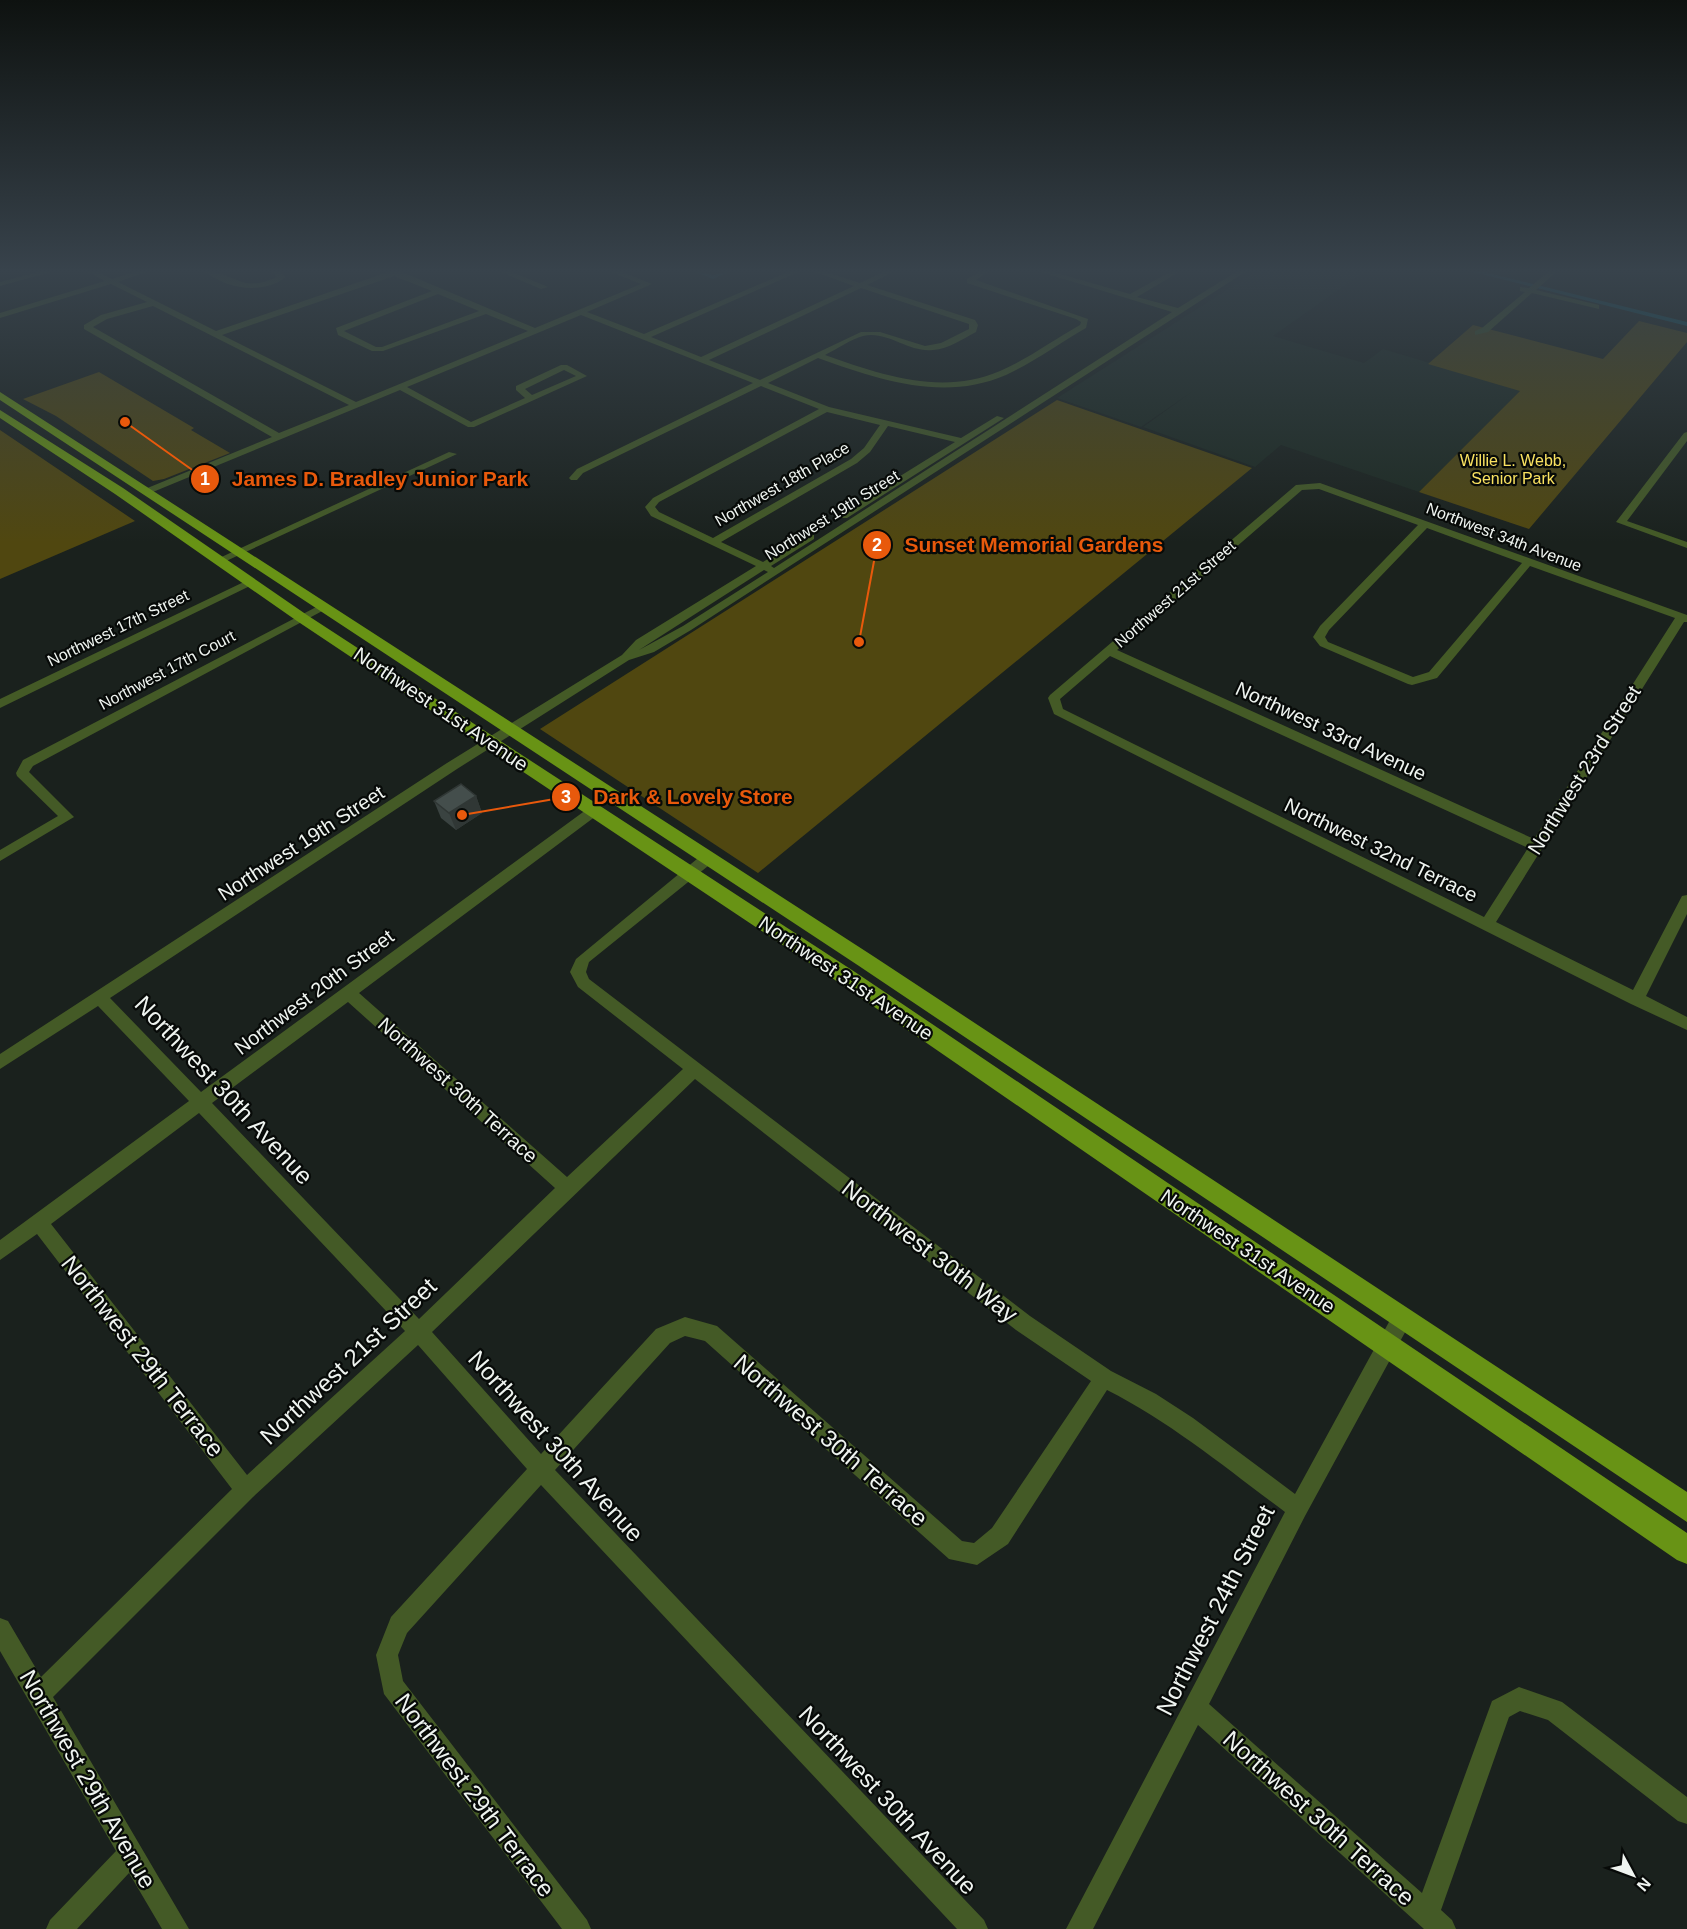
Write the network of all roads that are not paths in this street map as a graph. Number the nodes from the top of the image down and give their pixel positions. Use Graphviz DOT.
graph roads {
  1 [pos="148,362"];
  2 [pos="271,362"];
  3 [pos="461,362"];
  4 [pos="706,362"];
  5 [pos="805,362"];
  6 [pos="837,362"];
  7 [pos="1021,362"];
  8 [pos="1097,362"];
  9 [pos="762,384"];
  10 [pos="401,387"];
  11 [pos="1050,392"];
  12 [pos="0,395"];
  13 [pos="531,399"];
  14 [pos="356,405"];
  15 [pos="826,409"];
  16 [pos="0,413"];
  17 [pos="886,423"];
  18 [pos="1687,435"];
  19 [pos="279,437"];
  20 [pos="961,441"];
  21 [pos="452,454"];
  22 [pos="574,478"];
  23 [pos="1309,485"];
  24 [pos="119,491"];
  25 [pos="148,491"];
  26 [pos="1426,523"];
  27 [pos="713,542"];
  28 [pos="1687,545"];
  29 [pos="238,552"];
  30 [pos="220,560"];
  31 [pos="1527,563"];
  32 [pos="764,567"];
  33 [pos="775,572"];
  34 [pos="250,582"];
  35 [pos="322,608"];
  36 [pos="302,618"];
  37 [pos="1684,618"];
  38 [pos="1110,651"];
  39 [pos="625,658"];
  40 [pos="0,704"];
  41 [pos="1058,711"];
  42 [pos="509,730"];
  43 [pos="490,742"];
  44 [pos="595,810"];
  45 [pos="1536,846"];
  46 [pos="0,856"];
  47 [pos="708,858"];
  48 [pos="689,872"];
  49 [pos="1687,900"];
  50 [pos="1487,924"];
  51 [pos="348,993"];
  52 [pos="100,997"];
  53 [pos="1636,1000"];
  54 [pos="1687,1024"];
  55 [pos="0,1062"];
  56 [pos="695,1068"];
  57 [pos="201,1102"];
  58 [pos="567,1188"];
  59 [pos="39,1222"];
  60 [pos="0,1251"];
  61 [pos="1402,1318"];
  62 [pos="419,1332"];
  63 [pos="1387,1345"];
  64 [pos="1104,1378"];
  65 [pos="540,1469"];
  66 [pos="246,1490"];
  67 [pos="1687,1508"];
  68 [pos="1298,1509"];
  69 [pos="1687,1550"];
  70 [pos="0,1629"];
  71 [pos="39,1695"];
  72 [pos="1195,1707"];
  73 [pos="1687,1812"];
  74 [pos="131,1853"];
  75 [pos="1435,1922"];
  76 [pos="58,1929"];
  77 [pos="176,1929"];
  78 [pos="578,1929"];
  79 [pos="975,1929"];
  80 [pos="1079,1929"];
  1 -- 19 [label="street"];
  2 -- 14 [label="street"];
  3 -- 10 [label="street"];
  4 -- 9 [label="street"];
  5 -- 9 [label="street"];
  6 -- 7 [label="street"];
  8 -- 11 [label="street, Northwest 19th Street"];
  9 -- 15 [label="street"];
  9 -- 22 [label="street"];
  10 -- 13 [label="street"];
  10 -- 14 [label="street"];
  11 -- 20 [label="street, Northwest 19th Street"];
  11 -- 33 [label="street, Northwest 19th Street"];
  12 -- 25 [label="main road, Northwest 31st Avenue"];
  13 -- 13 [label="street"];
  14 -- 19 [label="street"];
  15 -- 17 [label="street"];
  15 -- 27 [label="street"];
  16 -- 24 [label="main road, Northwest 31st Avenue"];
  17 -- 20 [label="street"];
  17 -- 27 [label="street, Northwest 18th Place"];
  18 -- 28 [label="street"];
  19 -- 25 [label="street"];
  20 -- 32 [label="street, Northwest 19th Street"];
  21 -- 29 [label="street"];
  23 -- 26 [label="street, Northwest 34th Avenue"];
  23 -- 38 [label="street, Northwest 21st Street"];
  24 -- 25 [label="main road"];
  24 -- 30 [label="main road, Northwest 31st Avenue"];
  25 -- 29 [label="main road, Northwest 31st Avenue"];
  26 -- 31 [label="street, Northwest 34th Avenue"];
  26 -- 31 [label="street"];
  27 -- 32 [label="street"];
  29 -- 30 [label="street"];
  29 -- 35 [label="main road, Northwest 31st Avenue"];
  30 -- 34 [label="main road, Northwest 31st Avenue"];
  31 -- 37 [label="street, Northwest 34th Avenue"];
  32 -- 33 [label="street"];
  32 -- 39 [label="street, Northwest 19th Street"];
  33 -- 39 [label="street, Northwest 19th Street"];
  34 -- 36 [label="main road, Northwest 31st Avenue"];
  34 -- 40 [label="street, Northwest 17th Street"];
  35 -- 36 [label="street, Northwest 17th Court"];
  35 -- 42 [label="main road, Northwest 31st Avenue"];
  36 -- 43 [label="main road, Northwest 31st Avenue"];
  36 -- 46 [label="street, Northwest 17th Court"];
  37 -- 45 [label="street, Northwest 23rd Street"];
  38 -- 41 [label="street, Northwest 21st Street"];
  38 -- 45 [label="street, Northwest 33rd Avenue"];
  39 -- 42 [label="street, Northwest 19th Street"];
  41 -- 50 [label="street, Northwest 32nd Terrace"];
  42 -- 43 [label="street, Northwest 19th Street"];
  42 -- 47 [label="main road, Northwest 31st Avenue"];
  43 -- 44 [label="main road, Northwest 31st Avenue"];
  43 -- 52 [label="street, Northwest 19th Street"];
  44 -- 48 [label="main road, Northwest 31st Avenue"];
  44 -- 51 [label="street, Northwest 20th Street"];
  45 -- 50 [label="street, Northwest 23rd Street"];
  47 -- 48 [label="street"];
  47 -- 61 [label="main road, Northwest 31st Avenue"];
  48 -- 56 [label="street, Northwest 30th Way"];
  48 -- 63 [label="main road, Northwest 31st Avenue"];
  49 -- 53 [label="street"];
  50 -- 53 [label="street, Northwest 32nd Terrace"];
  51 -- 57 [label="street, Northwest 20th Street"];
  51 -- 58 [label="street, Northwest 30th Terrace"];
  52 -- 55 [label="street, Northwest 19th Street"];
  52 -- 57 [label="street, Northwest 30th Avenue"];
  53 -- 54 [label="street, Northwest 32nd Terrace"];
  56 -- 58 [label="street, Northwest 21st Street"];
  56 -- 64 [label="street, Northwest 30th Way"];
  57 -- 59 [label="street, Northwest 20th Street"];
  57 -- 62 [label="street, Northwest 30th Avenue"];
  58 -- 62 [label="street, Northwest 21st Street"];
  59 -- 60 [label="street, Northwest 20th Street"];
  59 -- 66 [label="street, Northwest 29th Terrace"];
  61 -- 63 [label="street, Northwest 24th Street"];
  61 -- 67 [label="main road, Northwest 31st Avenue"];
  62 -- 65 [label="street, Northwest 30th Avenue"];
  62 -- 66 [label="street, Northwest 21st Street"];
  63 -- 68 [label="street, Northwest 24th Street"];
  63 -- 69 [label="main road, Northwest 31st Avenue"];
  64 -- 65 [label="street, Northwest 30th Terrace"];
  64 -- 68 [label="street, Northwest 30th Way"];
  65 -- 78 [label="street, Northwest 29th Terrace"];
  65 -- 79 [label="street, Northwest 30th Avenue"];
  66 -- 71 [label="street, Northwest 21st Street"];
  68 -- 72 [label="street, Northwest 24th Street"];
  70 -- 71 [label="street, Northwest 29th Avenue"];
  71 -- 74 [label="street, Northwest 29th Avenue"];
  72 -- 75 [label="street, Northwest 30th Terrace"];
  72 -- 80 [label="street, Northwest 24th Street"];
  73 -- 75 [label="street"];
  74 -- 76 [label="street"];
  74 -- 77 [label="street, Northwest 29th Avenue"];
}
